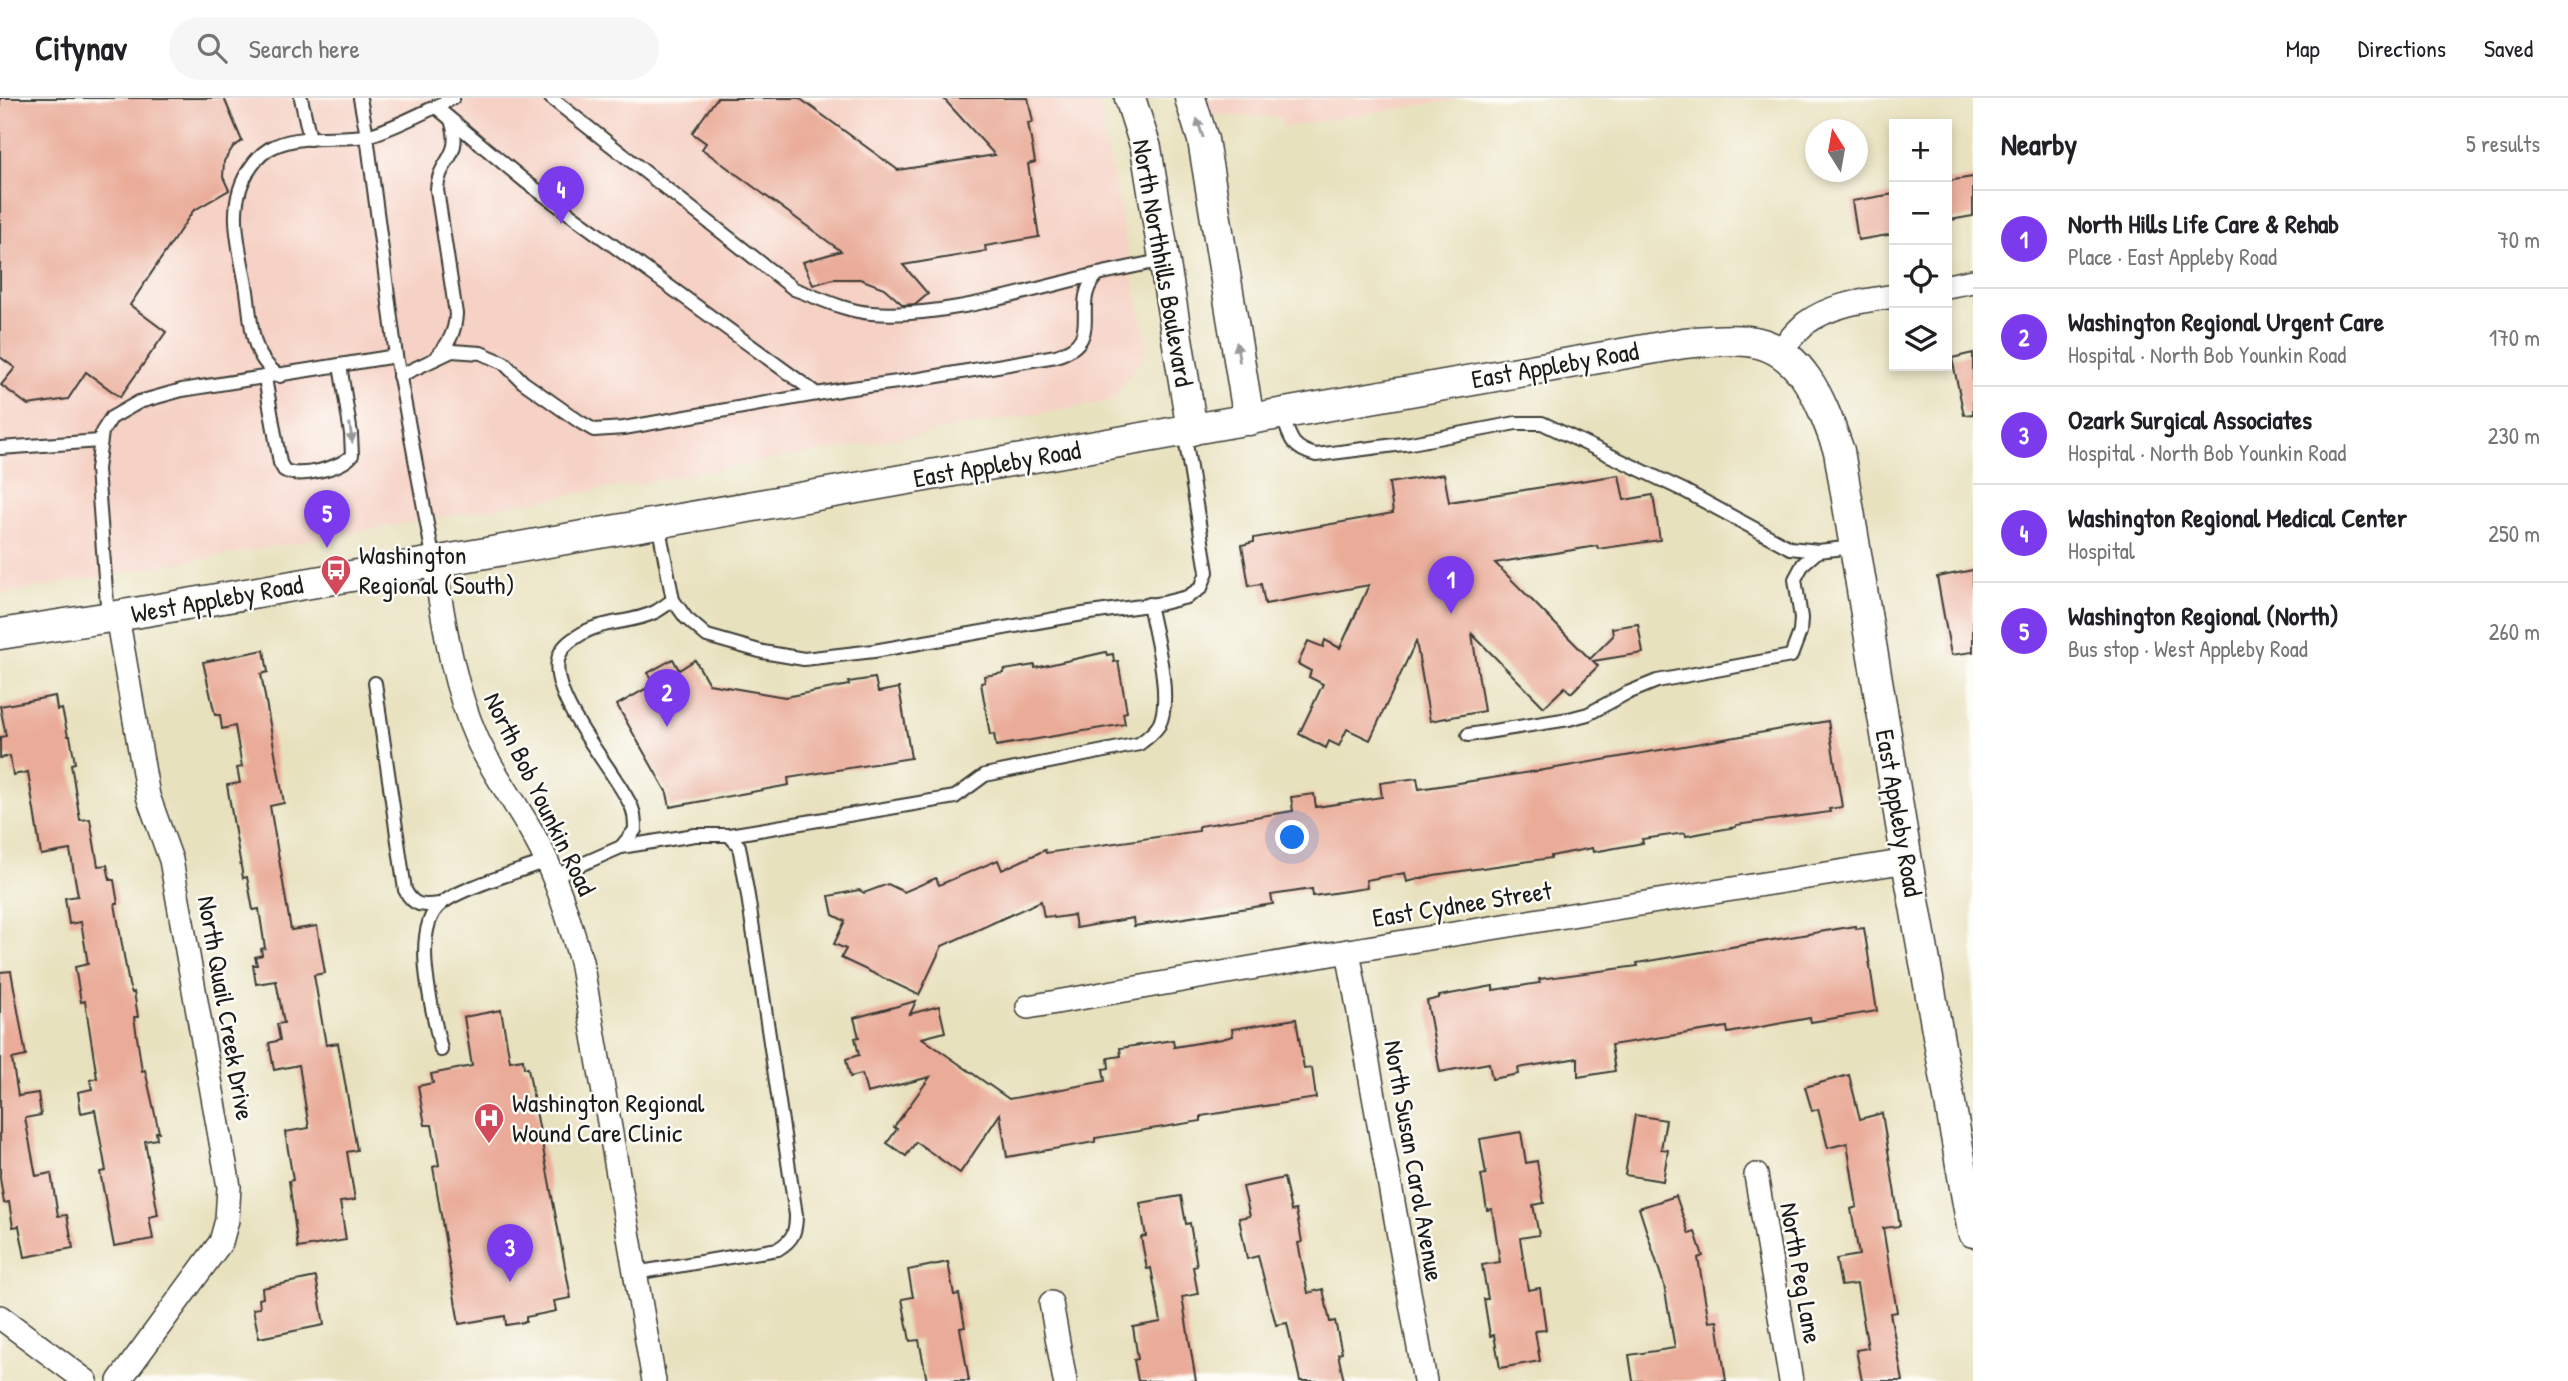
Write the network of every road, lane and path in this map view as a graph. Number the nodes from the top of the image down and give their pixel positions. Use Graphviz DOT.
graph roads {
  1 [pos="301,98"];
  2 [pos="360,98"];
  3 [pos="453,98"];
  4 [pos="551,98"];
  5 [pos="1130,98"];
  6 [pos="1190,98"];
  7 [pos="436,107"];
  8 [pos="451,119"];
  9 [pos="367,136"];
  10 [pos="310,139"];
  11 [pos="1164,260"];
  12 [pos="1098,274"];
  13 [pos="1973,281"];
  14 [pos="1952,285"];
  15 [pos="1889,297"];
  16 [pos="1779,351"];
  17 [pos="396,356"];
  18 [pos="436,357"];
  19 [pos="340,365"];
  20 [pos="280,376"];
  21 [pos="399,376"];
  22 [pos="265,378"];
  23 [pos="817,394"];
  24 [pos="1282,413"];
  25 [pos="1249,419"];
  26 [pos="1188,430"];
  27 [pos="100,441"];
  28 [pos="0,448"];
  29 [pos="657,523"];
  30 [pos="1855,547"];
  31 [pos="1818,551"];
  32 [pos="434,562"];
  33 [pos="673,600"];
  34 [pos="1149,604"];
  35 [pos="112,617"];
  36 [pos="0,634"];
  37 [pos="375,684"];
  38 [pos="1468,734"];
  39 [pos="729,835"];
  40 [pos="621,847"];
  41 [pos="1907,861"];
  42 [pos="550,869"];
  43 [pos="440,904"];
  44 [pos="1348,951"];
  45 [pos="1028,1007"];
  46 [pos="441,1050"];
  47 [pos="1756,1175"];
  48 [pos="1973,1231"];
  49 [pos="635,1273"];
  50 [pos="1051,1303"];
  51 [pos="0,1317"];
  52 [pos="86,1381"];
  53 [pos="119,1381"];
  54 [pos="654,1381"];
  55 [pos="1065,1381"];
  56 [pos="1425,1381"];
  57 [pos="1791,1381"];
  1 -- 10 [label="lane"];
  2 -- 9 [label="lane"];
  3 -- 7 [label="lane"];
  4 -- 12 [label="lane"];
  5 -- 11 [label="street, North Northhills Boulevard"];
  25 -- 6 [label="street, one-way"];
  7 -- 8 [label="lane"];
  7 -- 9 [label="lane"];
  8 -- 18 [label="lane"];
  8 -- 23 [label="lane"];
  9 -- 10 [label="lane"];
  9 -- 17 [label="lane"];
  10 -- 20 [label="lane"];
  11 -- 12 [label="lane"];
  11 -- 26 [label="street, North Northhills Boulevard"];
  12 -- 23 [label="lane"];
  13 -- 14 [label="street"];
  15 -- 16 [label="street"];
  16 -- 24 [label="street, East Appleby Road"];
  16 -- 30 [label="street, East Appleby Road"];
  17 -- 19 [label="lane"];
  17 -- 21 [label="lane"];
  18 -- 21 [label="lane"];
  18 -- 23 [label="lane"];
  19 -- 20 [label="lane"];
  19 -- 22 [label="lane, one-way"];
  20 -- 22 [label="lane"];
  21 -- 32 [label="lane"];
  22 -- 27 [label="lane"];
  24 -- 25 [label="street, East Appleby Road"];
  24 -- 31 [label="lane"];
  25 -- 26 [label="street, East Appleby Road"];
  26 -- 29 [label="street, East Appleby Road"];
  26 -- 34 [label="lane"];
  27 -- 28 [label="lane"];
  27 -- 35 [label="lane"];
  29 -- 32 [label="street, East Appleby Road"];
  29 -- 33 [label="lane"];
  30 -- 31 [label="lane"];
  30 -- 41 [label="street, East Appleby Road"];
  31 -- 38 [label="lane"];
  32 -- 35 [label="street, West Appleby Road"];
  32 -- 42 [label="street, North Bob Younkin Road"];
  33 -- 34 [label="lane"];
  33 -- 40 [label="lane"];
  34 -- 39 [label="lane"];
  35 -- 36 [label="street, West Appleby Road"];
  35 -- 53 [label="street, North Quail Creek Drive"];
  37 -- 43 [label="lane"];
  39 -- 40 [label="lane"];
  39 -- 49 [label="lane"];
  40 -- 42 [label="lane"];
  41 -- 44 [label="street, East Cydnee Street"];
  41 -- 48 [label="street, East Appleby Road"];
  42 -- 43 [label="lane"];
  42 -- 49 [label="street, North Bob Younkin Road"];
  43 -- 46 [label="lane"];
  44 -- 45 [label="street, East Cydnee Street"];
  44 -- 56 [label="street, North Susan Carol Avenue"];
  47 -- 57 [label="street, North Peg Lane"];
  49 -- 54 [label="street, North Bob Younkin Road"];
  50 -- 55 [label="street"];
  51 -- 52 [label="street"];
}
